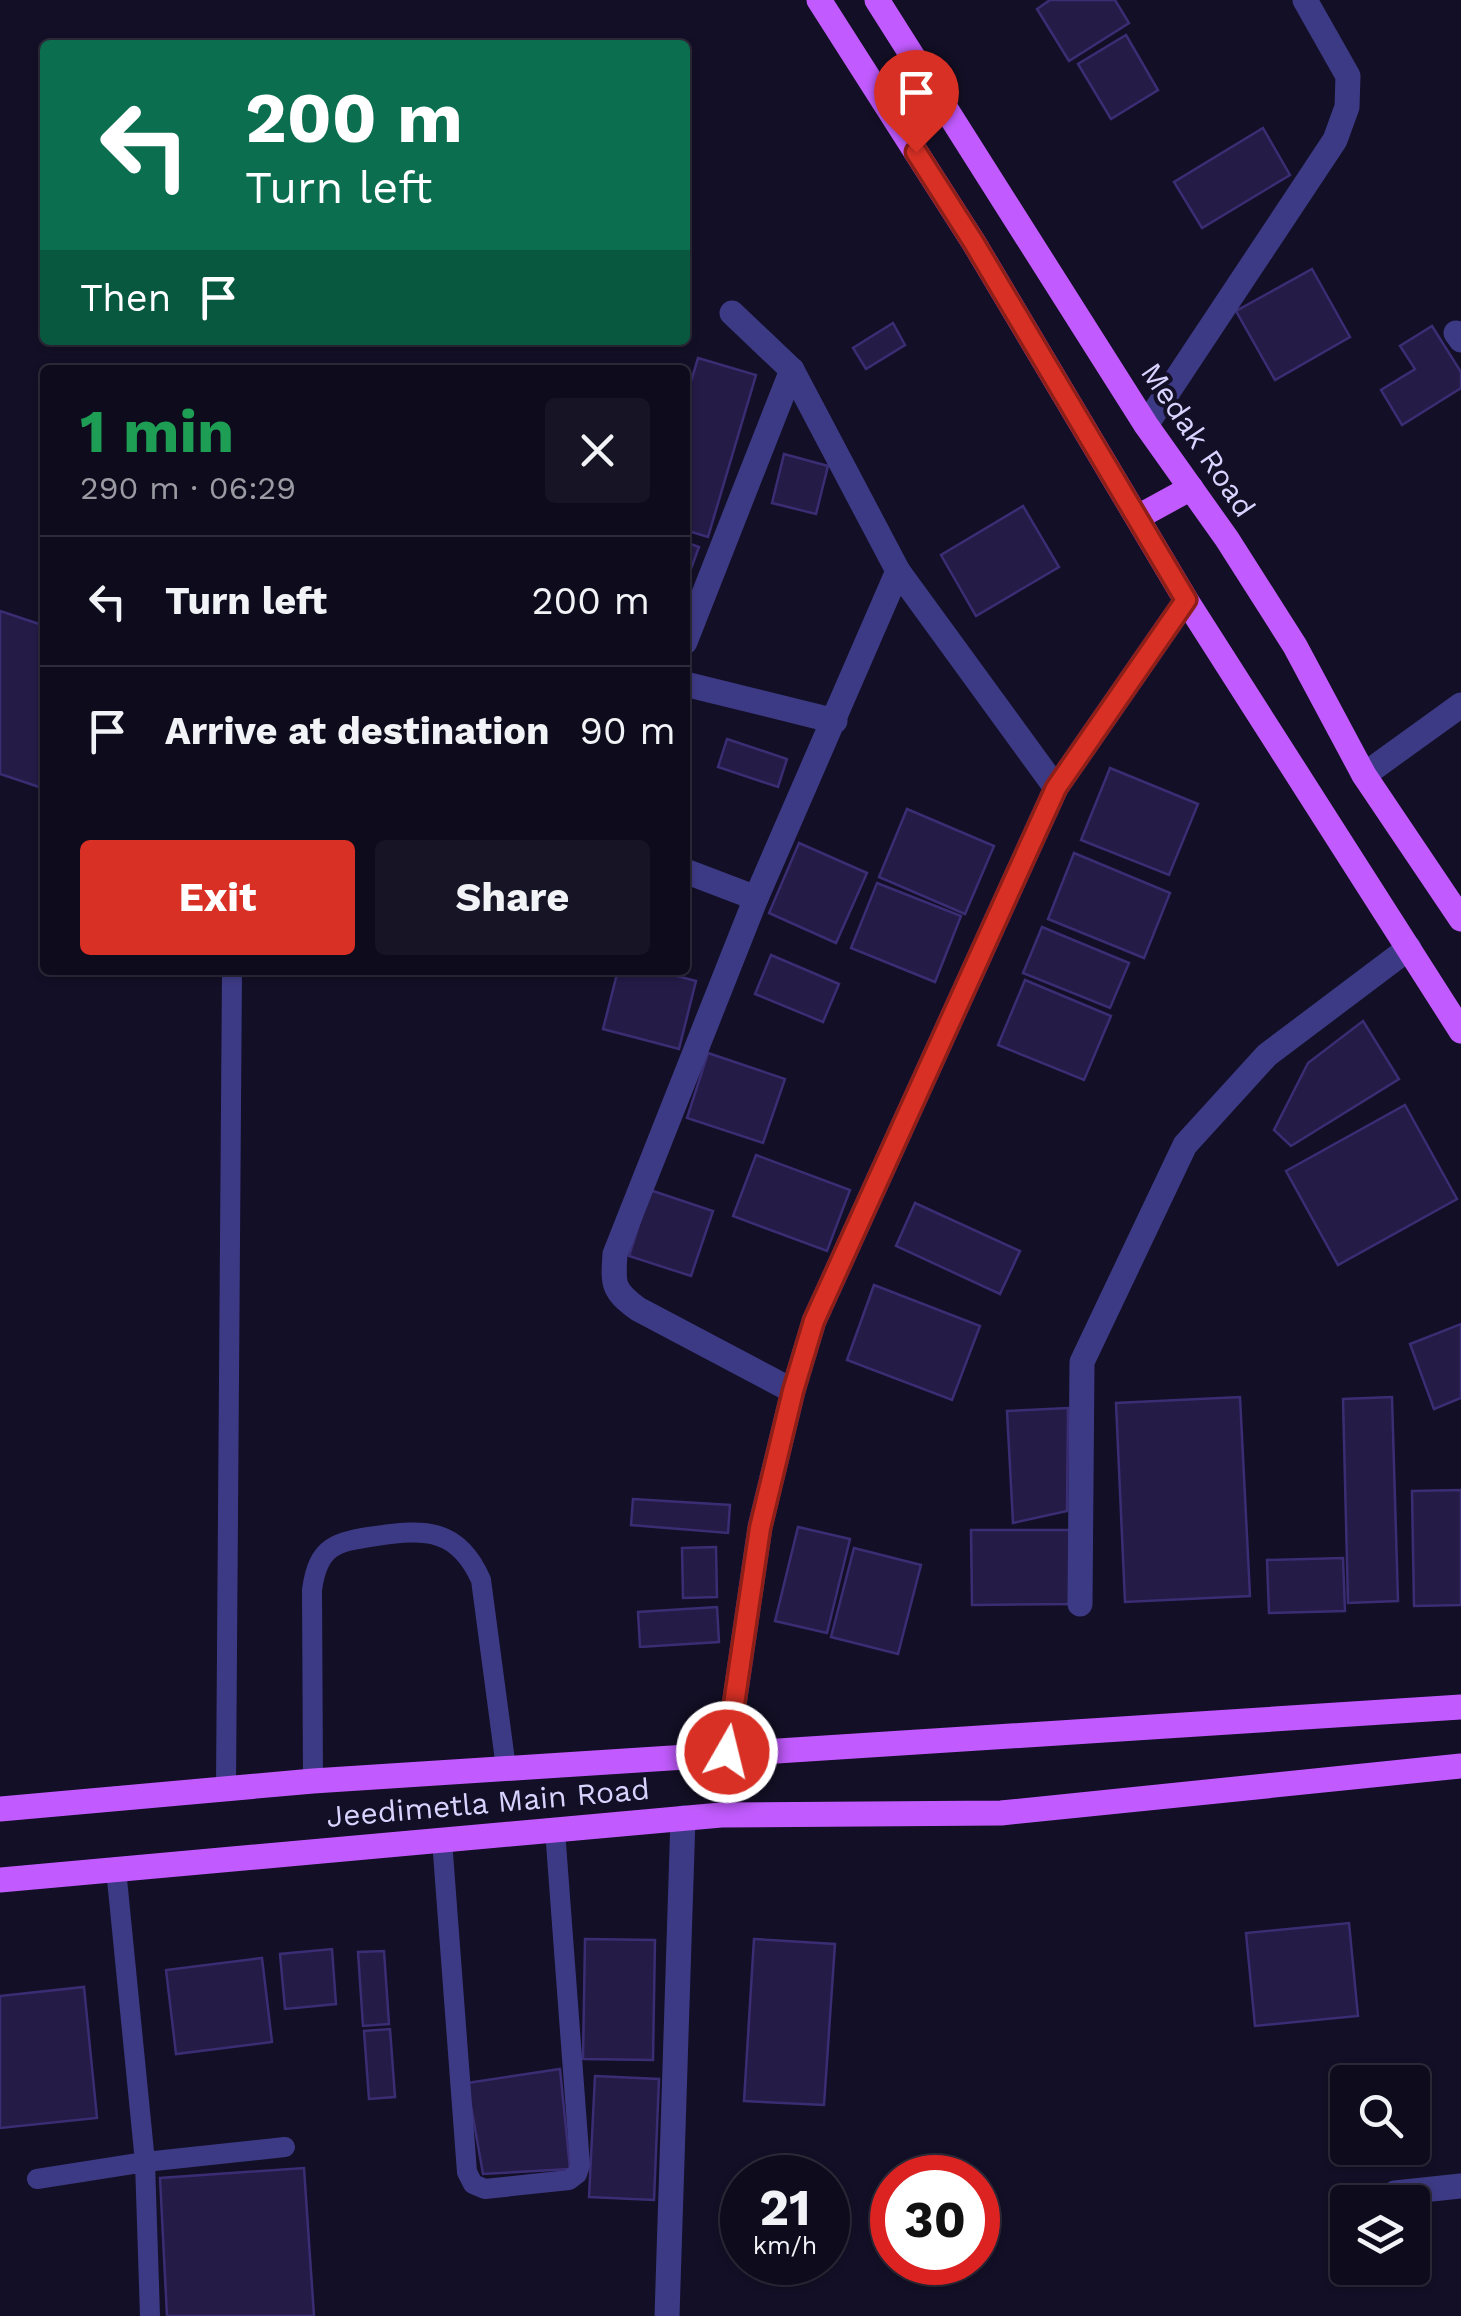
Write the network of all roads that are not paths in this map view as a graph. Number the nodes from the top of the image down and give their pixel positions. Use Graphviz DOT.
graph roads {
  1 [pos="819,0"];
  2 [pos="876,0"];
  3 [pos="1305,0"];
  4 [pos="732,313"];
  5 [pos="792,370"];
  6 [pos="1146,425"];
  7 [pos="1191,488"];
  8 [pos="1138,517"];
  9 [pos="898,570"];
  10 [pos="1186,600"];
  11 [pos="690,629"];
  12 [pos="690,685"];
  13 [pos="1461,704"];
  14 [pos="835,721"];
  15 [pos="1364,774"];
  16 [pos="1056,788"];
  17 [pos="690,873"];
  18 [pos="756,898"];
  19 [pos="1461,919"];
  20 [pos="1409,948"];
  21 [pos="232,975"];
  22 [pos="1461,1031"];
  23 [pos="793,1391"];
  24 [pos="1080,1604"];
  25 [pos="1461,1707"];
  26 [pos="727,1752"];
  27 [pos="1461,1766"];
  28 [pos="506,1768"];
  29 [pos="313,1781"];
  30 [pos="226,1788"];
  31 [pos="0,1809"];
  32 [pos="682,1818"];
  33 [pos="556,1830"];
  34 [pos="442,1840"];
  35 [pos="116,1869"];
  36 [pos="0,1880"];
  37 [pos="285,2147"];
  38 [pos="145,2162"];
  39 [pos="36,2179"];
  40 [pos="1461,2186"];
  41 [pos="1430,2189"];
  42 [pos="150,2316"];
  43 [pos="666,2316"];
  1 -- 8 [label="main road"];
  2 -- 6 [label="main road, Medak Road"];
  3 -- 6 [label="street"];
  4 -- 5 [label="street"];
  5 -- 9 [label="street"];
  5 -- 11 [label="street"];
  6 -- 7 [label="main road, Medak Road"];
  7 -- 8 [label="main road"];
  7 -- 15 [label="main road, Medak Road"];
  8 -- 10 [label="main road"];
  9 -- 14 [label="street"];
  9 -- 16 [label="street"];
  10 -- 16 [label="street"];
  10 -- 20 [label="main road"];
  12 -- 14 [label="street"];
  13 -- 15 [label="street"];
  14 -- 18 [label="street"];
  15 -- 19 [label="main road, Medak Road"];
  16 -- 23 [label="street"];
  17 -- 18 [label="street"];
  18 -- 23 [label="street"];
  20 -- 22 [label="main road"];
  20 -- 24 [label="street"];
  21 -- 30 [label="lane"];
  23 -- 26 [label="street"];
  25 -- 26 [label="main road, Jeedimetla Main Road"];
  26 -- 28 [label="main road, Jeedimetla Main Road"];
  27 -- 32 [label="main road, Jeedimetla Main Road"];
  28 -- 29 [label="main road, Jeedimetla Main Road"];
  28 -- 29 [label="lane"];
  29 -- 30 [label="main road, Jeedimetla Main Road"];
  30 -- 31 [label="main road, Jeedimetla Main Road"];
  32 -- 33 [label="main road, Jeedimetla Main Road"];
  32 -- 43 [label="street"];
  33 -- 34 [label="main road, Jeedimetla Main Road"];
  33 -- 34 [label="lane"];
  34 -- 35 [label="main road, Jeedimetla Main Road"];
  35 -- 36 [label="main road, Jeedimetla Main Road"];
  35 -- 38 [label="lane"];
  37 -- 38 [label="lane"];
  38 -- 39 [label="lane"];
  38 -- 42 [label="lane"];
  40 -- 41 [label="street"];
}
